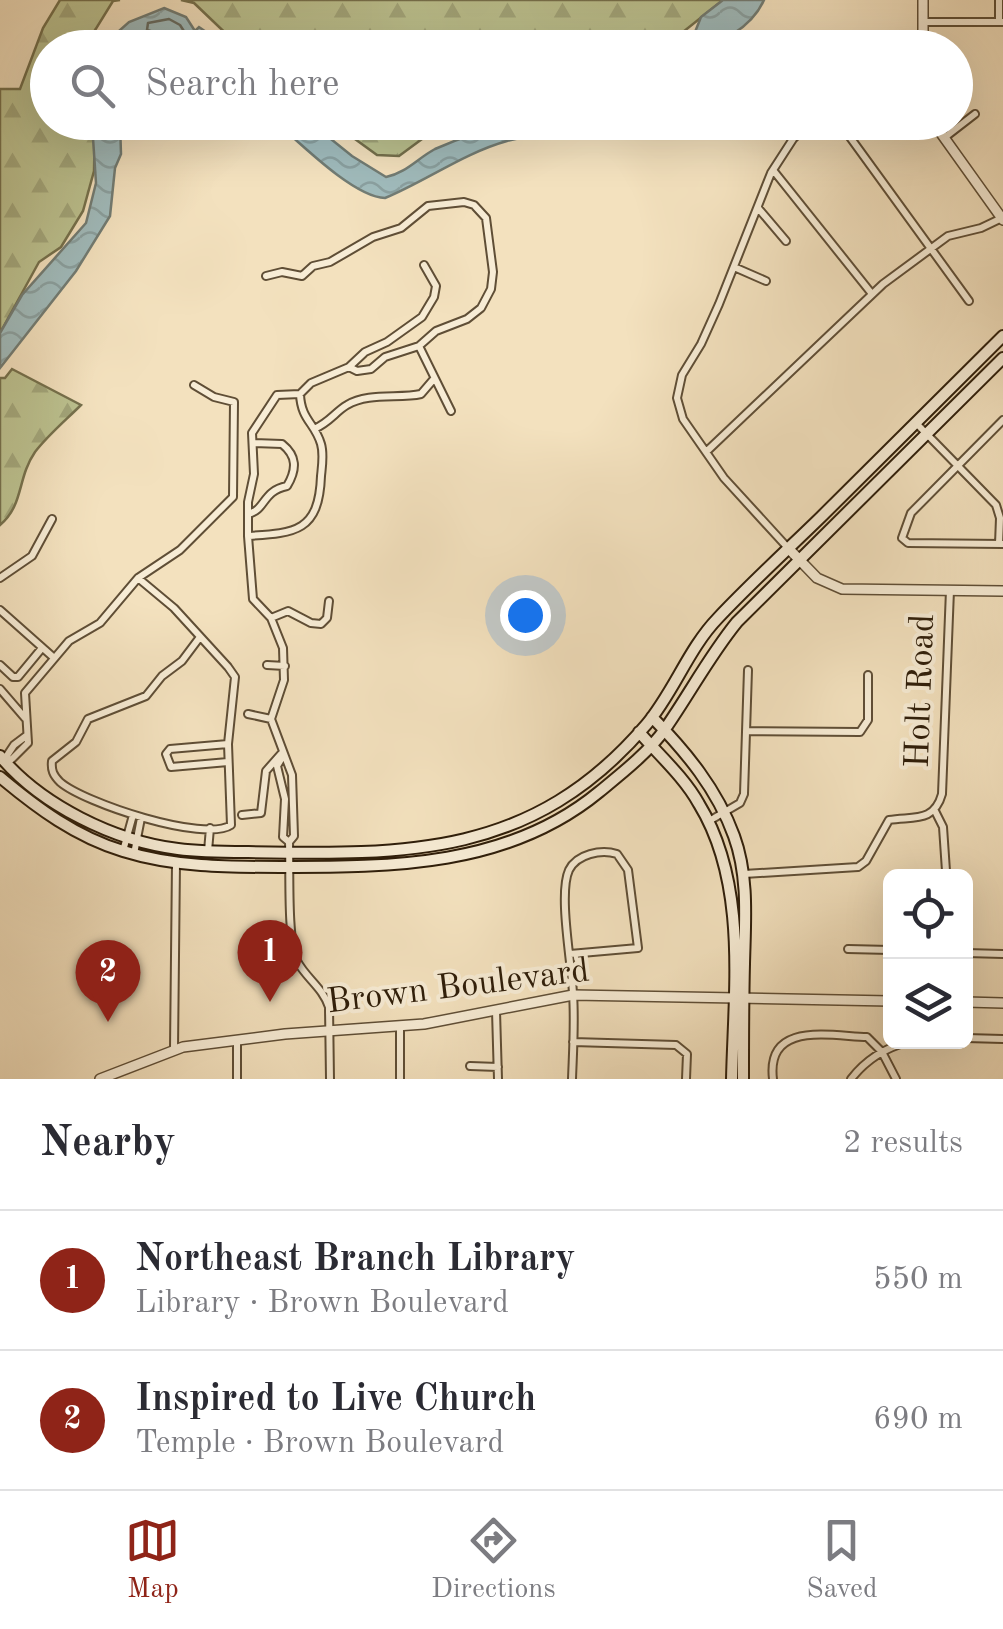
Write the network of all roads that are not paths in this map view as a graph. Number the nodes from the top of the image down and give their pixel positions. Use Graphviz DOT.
graph roads {
  1 [pos="923,0"];
  2 [pos="999,0"];
  3 [pos="923,22"];
  4 [pos="1001,22"];
  5 [pos="923,30"];
  6 [pos="792,140"];
  7 [pos="851,140"];
  8 [pos="943,140"];
  9 [pos="773,170"];
  10 [pos="758,207"];
  11 [pos="1002,219"];
  12 [pos="786,241"];
  13 [pos="931,248"];
  14 [pos="424,265"];
  15 [pos="734,267"];
  16 [pos="266,276"];
  17 [pos="766,281"];
  18 [pos="872,294"];
  19 [pos="969,301"];
  20 [pos="1003,336"];
  21 [pos="419,346"];
  22 [pos="1003,358"];
  23 [pos="349,367"];
  24 [pos="433,380"];
  25 [pos="194,385"];
  26 [pos="300,394"];
  27 [pos="451,411"];
  28 [pos="1003,420"];
  29 [pos="916,423"];
  30 [pos="314,430"];
  31 [pos="927,434"];
  32 [pos="254,443"];
  33 [pos="706,452"];
  34 [pos="957,465"];
  35 [pos="248,514"];
  36 [pos="52,519"];
  37 [pos="248,536"];
  38 [pos="1001,544"];
  39 [pos="788,548"];
  40 [pos="798,559"];
  41 [pos="0,578"];
  42 [pos="138,578"];
  43 [pos="950,590"];
  44 [pos="1003,590"];
  45 [pos="330,601"];
  46 [pos="0,610"];
  47 [pos="271,618"];
  48 [pos="200,637"];
  49 [pos="42,648"];
  50 [pos="53,657"];
  51 [pos="0,665"];
  52 [pos="268,665"];
  53 [pos="285,666"];
  54 [pos="748,670"];
  55 [pos="868,675"];
  56 [pos="0,689"];
  57 [pos="676,709"];
  58 [pos="248,714"];
  59 [pos="652,716"];
  60 [pos="27,720"];
  61 [pos="270,720"];
  62 [pos="665,729"];
  63 [pos="747,730"];
  64 [pos="639,732"];
  65 [pos="228,744"];
  66 [pos="650,745"];
  67 [pos="679,746"];
  68 [pos="282,754"];
  69 [pos="1,760"];
  70 [pos="664,760"];
  71 [pos="228,762"];
  72 [pos="630,763"];
  73 [pos="0,777"];
  74 [pos="724,812"];
  75 [pos="935,812"];
  76 [pos="242,815"];
  77 [pos="137,817"];
  78 [pos="708,821"];
  79 [pos="210,828"];
  80 [pos="132,838"];
  81 [pos="289,847"];
  82 [pos="208,852"];
  83 [pos="129,853"];
  84 [pos="176,864"];
  85 [pos="290,867"];
  86 [pos="946,869"];
  87 [pos="744,874"];
  88 [pos="848,949"];
  89 [pos="883,950"];
  90 [pos="973,953"];
  91 [pos="570,954"];
  92 [pos="1003,954"];
  93 [pos="574,995"];
  94 [pos="738,999"];
  95 [pos="883,1001"];
  96 [pos="973,1002"];
  97 [pos="1003,1003"];
  98 [pos="496,1012"];
  99 [pos="400,1026"];
  100 [pos="331,1032"];
  101 [pos="973,1038"];
  102 [pos="237,1039"];
  103 [pos="1003,1039"];
  104 [pos="573,1042"];
  105 [pos="174,1049"];
  106 [pos="890,1049"];
  107 [pos="882,1052"];
  108 [pos="470,1066"];
  109 [pos="498,1066"];
  110 [pos="100,1079"];
  111 [pos="237,1079"];
  112 [pos="330,1079"];
  113 [pos="400,1079"];
  114 [pos="498,1079"];
  115 [pos="572,1079"];
  116 [pos="686,1079"];
  117 [pos="732,1079"];
  118 [pos="743,1079"];
  119 [pos="772,1079"];
  120 [pos="851,1079"];
  121 [pos="896,1079"];
  1 -- 3 [label="street"];
  2 -- 4 [label="street"];
  3 -- 4 [label="street"];
  3 -- 5 [label="street"];
  6 -- 9 [label="street"];
  7 -- 13 [label="street"];
  8 -- 11 [label="street"];
  9 -- 10 [label="street"];
  9 -- 18 [label="street"];
  10 -- 12 [label="street"];
  10 -- 15 [label="street"];
  11 -- 13 [label="street"];
  13 -- 18 [label="street"];
  13 -- 19 [label="street"];
  14 -- 23 [label="street"];
  15 -- 17 [label="street"];
  15 -- 33 [label="street"];
  16 -- 21 [label="street"];
  18 -- 33 [label="street"];
  20 -- 29 [label="main road"];
  21 -- 23 [label="street"];
  21 -- 24 [label="street"];
  22 -- 31 [label="main road"];
  23 -- 26 [label="street"];
  24 -- 27 [label="street"];
  24 -- 30 [label="street"];
  25 -- 42 [label="street"];
  26 -- 30 [label="street"];
  26 -- 32 [label="street"];
  28 -- 34 [label="street"];
  29 -- 31 [label="street"];
  29 -- 39 [label="main road"];
  30 -- 37 [label="street"];
  31 -- 34 [label="street"];
  31 -- 40 [label="main road"];
  32 -- 35 [label="street"];
  32 -- 35 [label="street"];
  33 -- 39 [label="street"];
  34 -- 38 [label="street"];
  34 -- 38 [label="street"];
  35 -- 37 [label="street"];
  36 -- 41 [label="street"];
  37 -- 47 [label="street"];
  39 -- 40 [label="street"];
  39 -- 59 [label="main road"];
  40 -- 43 [label="street"];
  40 -- 57 [label="main road"];
  42 -- 48 [label="street"];
  42 -- 50 [label="street"];
  43 -- 44 [label="street"];
  43 -- 75 [label="street, Holt Road"];
  45 -- 47 [label="street"];
  46 -- 49 [label="street"];
  47 -- 53 [label="street"];
  48 -- 65 [label="street"];
  48 -- 77 [label="street"];
  49 -- 50 [label="street"];
  49 -- 51 [label="street"];
  50 -- 60 [label="street"];
  52 -- 53 [label="street"];
  53 -- 61 [label="street"];
  54 -- 63 [label="street"];
  55 -- 63 [label="street"];
  56 -- 60 [label="street"];
  57 -- 62 [label="main road"];
  57 -- 67 [label="main road"];
  58 -- 61 [label="street"];
  59 -- 62 [label="main road"];
  59 -- 64 [label="main road"];
  60 -- 69 [label="street"];
  61 -- 68 [label="street"];
  62 -- 66 [label="main road"];
  62 -- 67 [label="main road"];
  63 -- 74 [label="street"];
  64 -- 66 [label="main road"];
  64 -- 81 [label="main road"];
  65 -- 71 [label="street"];
  65 -- 71 [label="street"];
  66 -- 70 [label="main road"];
  66 -- 72 [label="main road"];
  67 -- 74 [label="main road"];
  68 -- 76 [label="street"];
  68 -- 81 [label="street"];
  68 -- 81 [label="street"];
  69 -- 80 [label="main road"];
  70 -- 72 [label="main road"];
  70 -- 78 [label="main road"];
  71 -- 79 [label="street"];
  72 -- 85 [label="main road"];
  73 -- 83 [label="main road"];
  74 -- 78 [label="street"];
  74 -- 87 [label="main road"];
  75 -- 86 [label="street"];
  75 -- 87 [label="street, Holt Road"];
  77 -- 79 [label="street"];
  77 -- 80 [label="street"];
  78 -- 94 [label="main road"];
  79 -- 82 [label="street"];
  80 -- 82 [label="main road"];
  80 -- 83 [label="street"];
  81 -- 82 [label="main road"];
  81 -- 85 [label="street"];
  83 -- 84 [label="main road"];
  84 -- 85 [label="main road"];
  84 -- 105 [label="street"];
  85 -- 100 [label="street"];
  87 -- 94 [label="main road"];
  88 -- 89 [label="street"];
  90 -- 92 [label="street"];
  91 -- 91 [label="street"];
  91 -- 93 [label="street"];
  93 -- 94 [label="street, Brown Boulevard"];
  93 -- 98 [label="street, Brown Boulevard"];
  93 -- 104 [label="street"];
  94 -- 95 [label="street, Brown Boulevard"];
  94 -- 117 [label="main road"];
  94 -- 118 [label="main road"];
  96 -- 97 [label="street"];
  98 -- 99 [label="street, Brown Boulevard"];
  98 -- 109 [label="street"];
  99 -- 100 [label="street, Brown Boulevard"];
  99 -- 113 [label="street"];
  100 -- 102 [label="street, Brown Boulevard"];
  100 -- 112 [label="street"];
  101 -- 103 [label="street"];
  102 -- 105 [label="street, Brown Boulevard"];
  102 -- 111 [label="street"];
  104 -- 115 [label="street"];
  104 -- 116 [label="street"];
  105 -- 110 [label="street, Brown Boulevard"];
  106 -- 107 [label="street"];
  107 -- 119 [label="street"];
  107 -- 120 [label="street"];
  107 -- 121 [label="street"];
  108 -- 109 [label="street"];
  109 -- 114 [label="street"];
}
